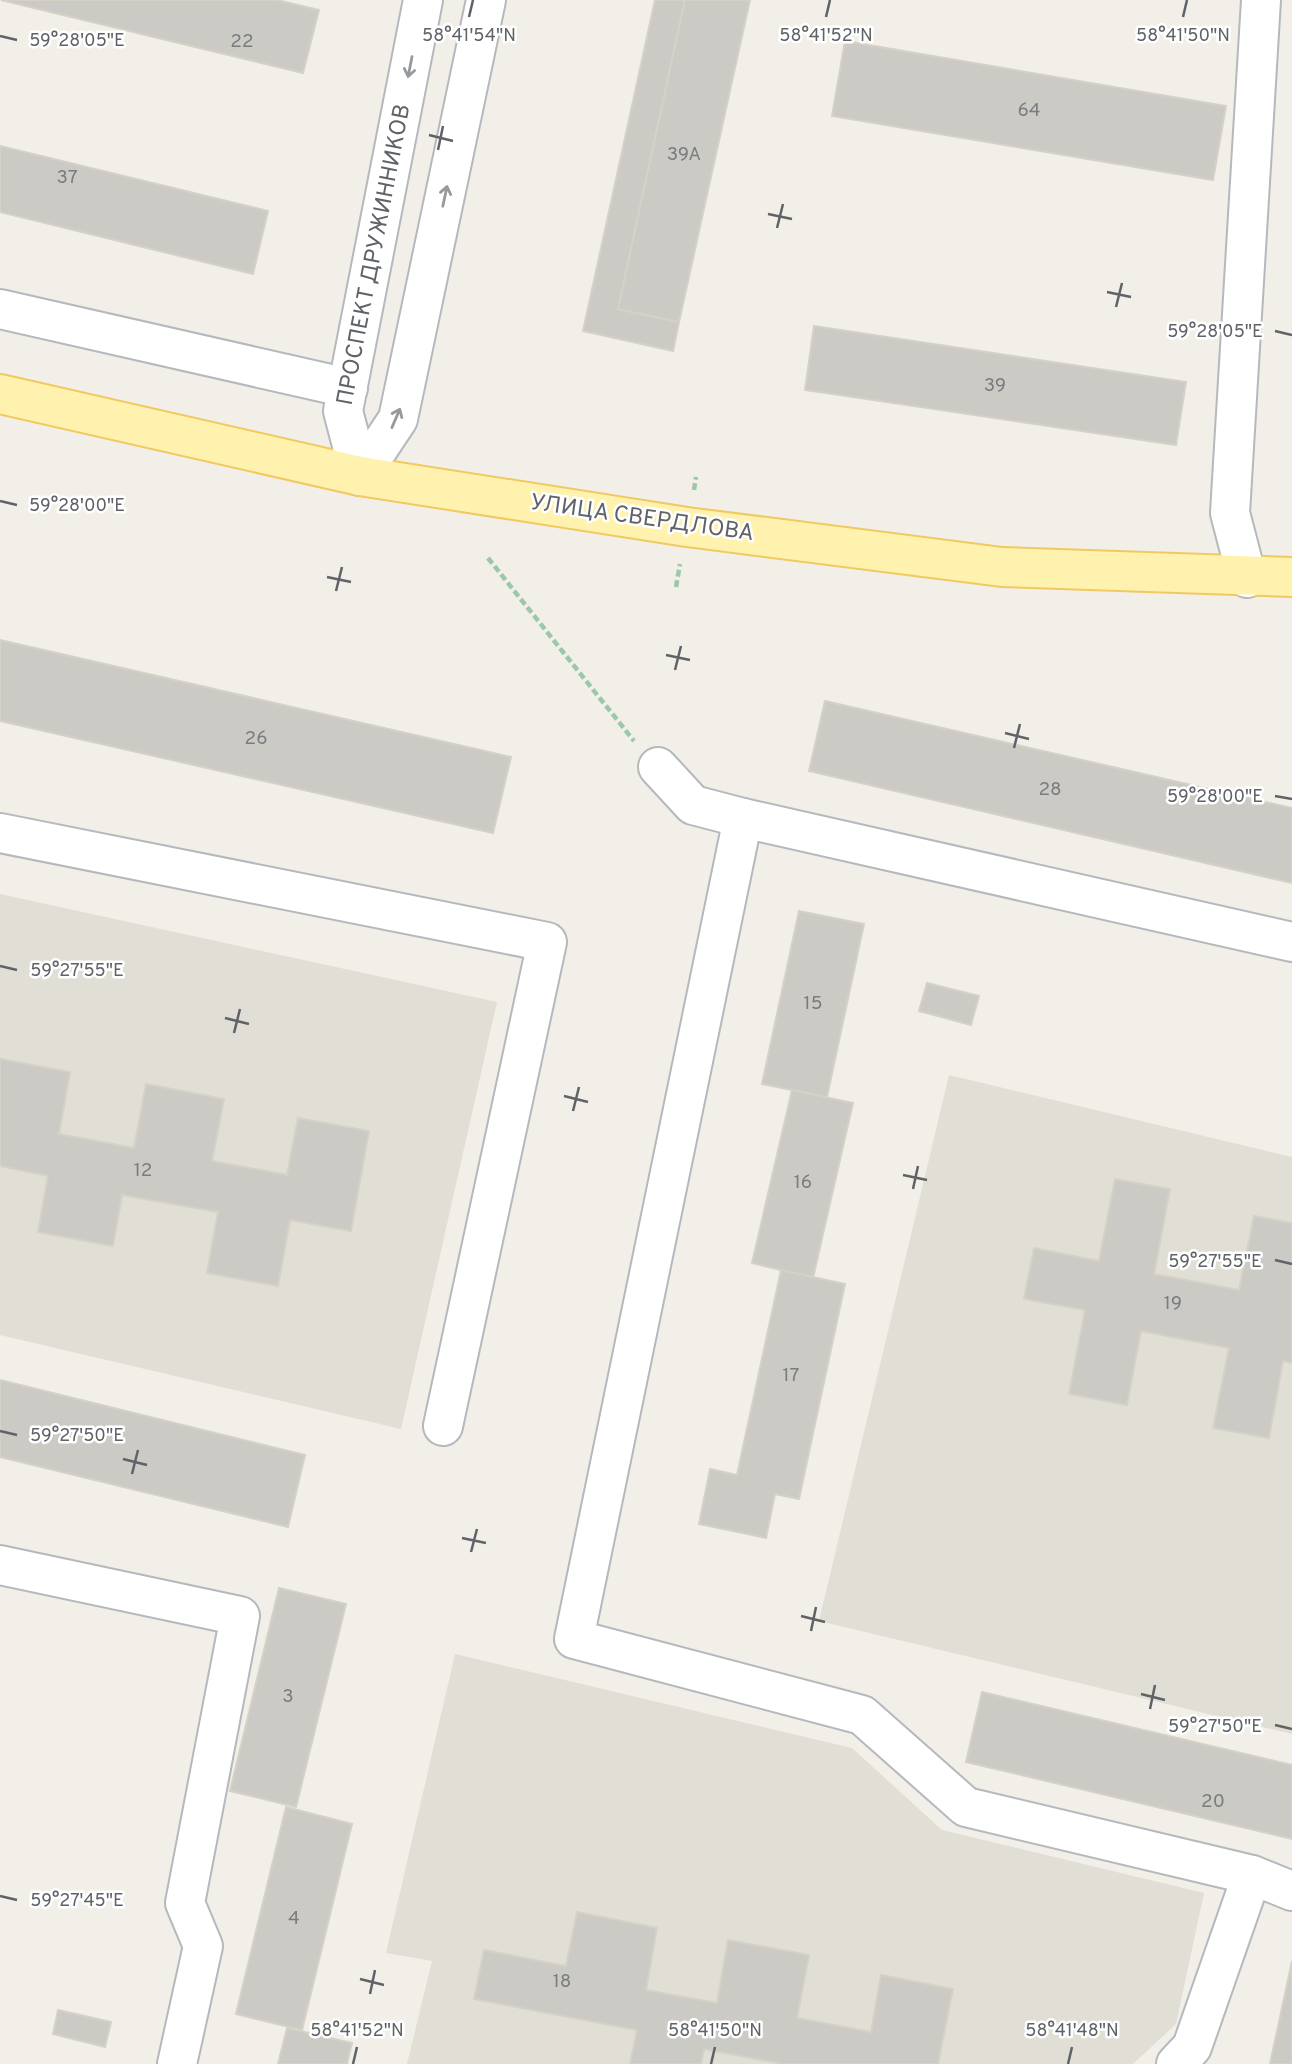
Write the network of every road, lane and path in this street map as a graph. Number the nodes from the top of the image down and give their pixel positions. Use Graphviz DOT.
graph roads {
  1 [pos="424,0"];
  2 [pos="486,0"];
  3 [pos="1261,0"];
  4 [pos="0,309"];
  5 [pos="348,388"];
  6 [pos="0,394"];
  7 [pos="360,476"];
  8 [pos="488,558"];
  9 [pos="1292,577"];
  10 [pos="1248,578"];
  11 [pos="624,729"];
  12 [pos="658,767"];
  13 [pos="743,818"];
  14 [pos="0,833"];
  15 [pos="1292,942"];
  16 [pos="443,1426"];
  17 [pos="0,1566"];
  18 [pos="1252,1875"];
  19 [pos="1292,1891"];
  20 [pos="177,2064"];
  21 [pos="1176,2064"];
  1 -- 5 [label="street, ПРОСПЕКТ ДРУЖИННИКОВ, one-way"];
  7 -- 2 [label="street, one-way"];
  3 -- 10 [label="street"];
  4 -- 5 [label="street"];
  5 -- 7 [label="street, ПРОСПЕКТ ДРУЖИННИКОВ"];
  6 -- 7 [label="main road, УЛИЦА СВЕРДЛОВА"];
  7 -- 10 [label="main road, УЛИЦА СВЕРДЛОВА"];
  8 -- 11 [label="path"];
  9 -- 10 [label="main road, УЛИЦА СВЕРДЛОВА"];
  12 -- 13 [label="street"];
  13 -- 15 [label="street"];
  13 -- 18 [label="street"];
  14 -- 16 [label="street"];
  17 -- 20 [label="street"];
  18 -- 19 [label="street"];
  18 -- 21 [label="street"];
}
